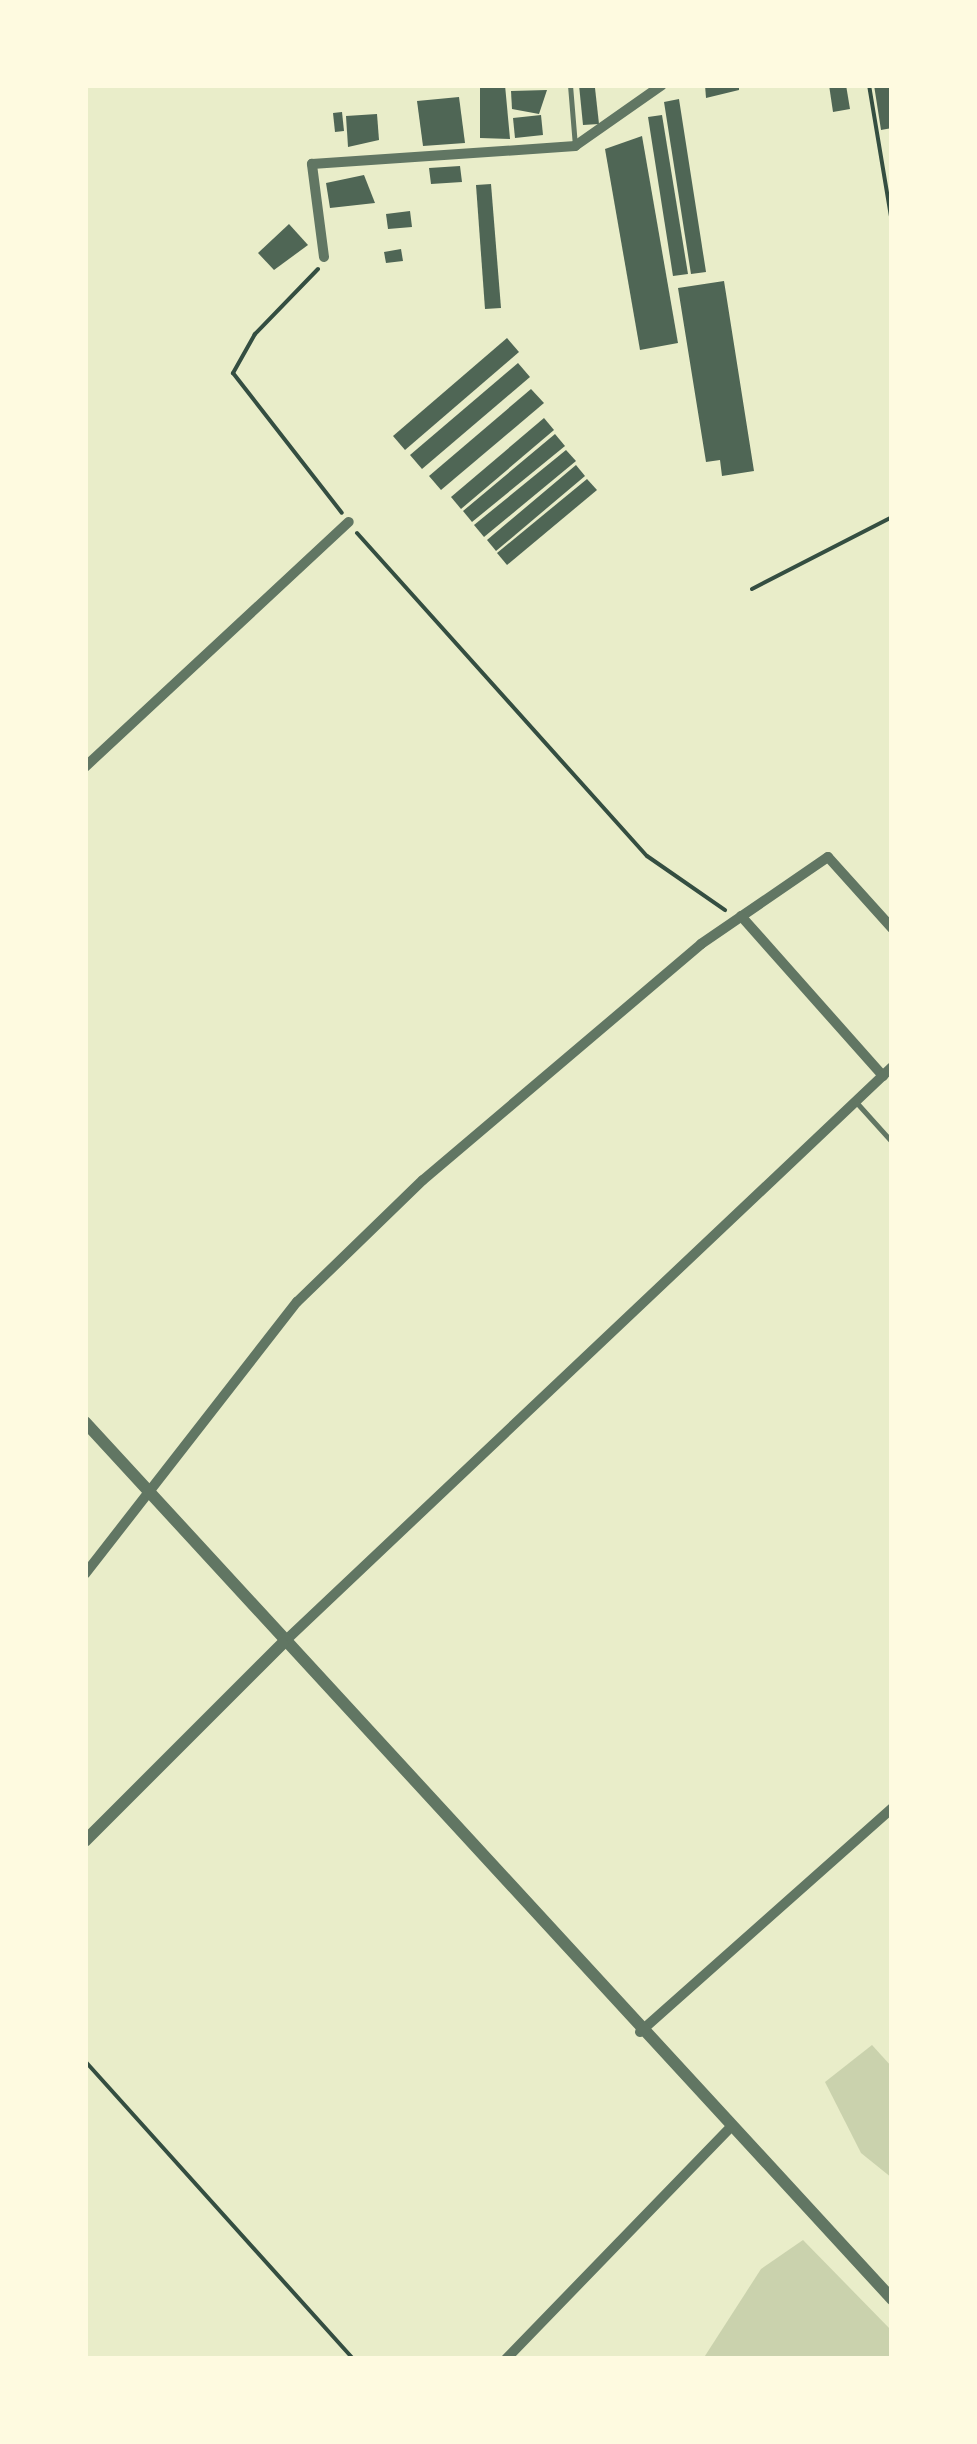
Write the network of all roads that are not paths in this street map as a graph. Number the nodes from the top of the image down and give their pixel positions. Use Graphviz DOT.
graph roads {
  1 [pos="570,85"];
  2 [pos="662,85"];
  3 [pos="575,146"];
  4 [pos="324,257"];
  5 [pos="349,522"];
  6 [pos="85,767"];
  7 [pos="739,917"];
  8 [pos="892,928"];
  9 [pos="888,1072"];
  10 [pos="856,1102"];
  11 [pos="892,1142"];
  12 [pos="85,1422"];
  13 [pos="150,1495"];
  14 [pos="85,1574"];
  15 [pos="282,1644"];
  16 [pos="892,1808"];
  17 [pos="85,1841"];
  18 [pos="640,2033"];
  19 [pos="730,2128"];
  20 [pos="892,2298"];
  21 [pos="506,2359"];
  1 -- 3 [label="lane"];
  2 -- 3 [label="street"];
  3 -- 4 [label="street"];
  5 -- 6 [label="street"];
  7 -- 8 [label="street"];
  7 -- 9 [label="street"];
  7 -- 13 [label="street"];
  9 -- 10 [label="street"];
  10 -- 11 [label="lane"];
  10 -- 15 [label="street"];
  12 -- 13 [label="street"];
  13 -- 14 [label="street"];
  13 -- 15 [label="street"];
  15 -- 17 [label="street"];
  15 -- 18 [label="street"];
  16 -- 18 [label="street"];
  18 -- 19 [label="street"];
  19 -- 20 [label="street"];
  19 -- 21 [label="street"];
}
